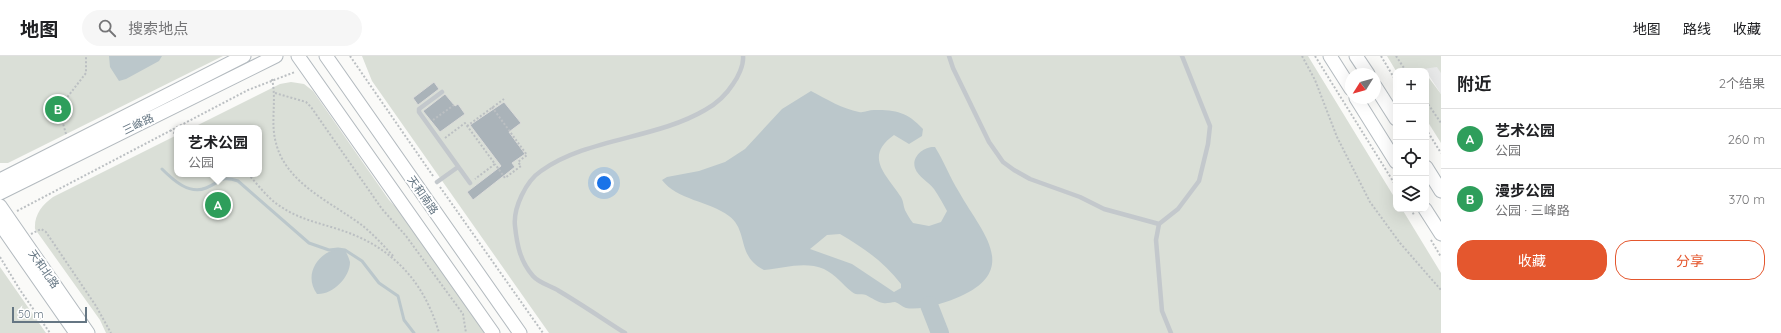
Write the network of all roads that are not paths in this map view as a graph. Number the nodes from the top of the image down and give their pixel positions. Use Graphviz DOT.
graph roads {
  1 [pos="244,56"];
  2 [pos="276,56"];
  3 [pos="298,56"];
  4 [pos="326,56"];
  5 [pos="743,56"];
  6 [pos="949,56"];
  7 [pos="1182,56"];
  8 [pos="1330,56"];
  9 [pos="1356,56"];
  10 [pos="1364,68"];
  11 [pos="1345,80"];
  12 [pos="442,92"];
  13 [pos="1381,95"];
  14 [pos="1360,104"];
  15 [pos="1393,114"];
  16 [pos="1393,157"];
  17 [pos="458,167"];
  18 [pos="1429,172"];
  19 [pos="0,180"];
  20 [pos="437,182"];
  21 [pos="470,183"];
  22 [pos="1441,191"];
  23 [pos="0,193"];
  24 [pos="1427,212"];
  25 [pos="2,215"];
  26 [pos="1159,224"];
  27 [pos="1441,234"];
  28 [pos="76,333"];
  29 [pos="88,333"];
  30 [pos="493,333"];
  31 [pos="520,333"];
  32 [pos="625,333"];
  33 [pos="1171,333"];
  1 -- 19 [label="street, 三峰路"];
  2 -- 23 [label="street, 三峰路"];
  3 -- 30 [label="street, 天和南路"];
  4 -- 31 [label="street, 天和南路"];
  5 -- 32 [label="lane"];
  6 -- 26 [label="lane"];
  7 -- 26 [label="lane"];
  8 -- 11 [label="street"];
  9 -- 10 [label="street"];
  12 -- 17 [label="lane"];
  13 -- 15 [label="street"];
  14 -- 16 [label="street"];
  17 -- 20 [label="lane"];
  17 -- 21 [label="lane"];
  18 -- 22 [label="street"];
  24 -- 27 [label="street"];
  25 -- 28 [label="street, 天和北路"];
  25 -- 29 [label="street, 天和北路"];
  26 -- 33 [label="lane"];
}
